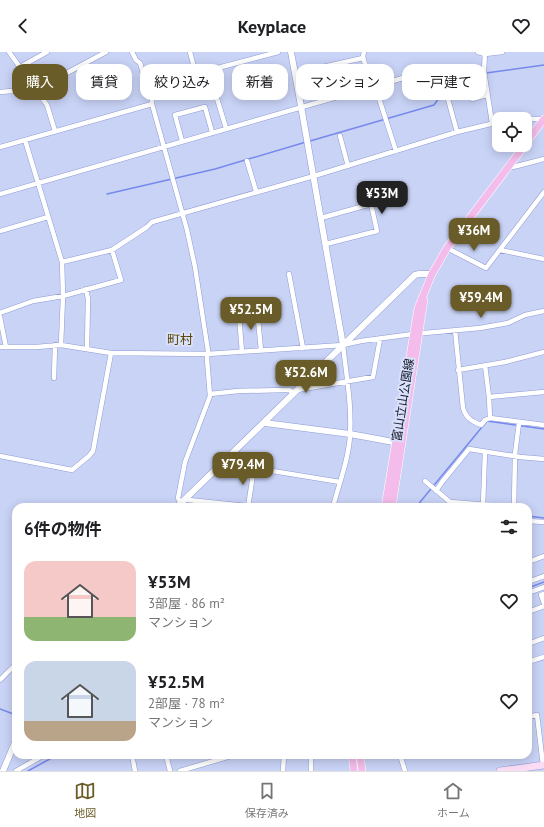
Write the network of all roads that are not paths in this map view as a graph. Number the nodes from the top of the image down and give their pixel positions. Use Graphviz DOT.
graph roads {
  1 [pos="9,52"];
  2 [pos="47,52"];
  3 [pos="106,52"];
  4 [pos="132,52"];
  5 [pos="190,52"];
  6 [pos="278,52"];
  7 [pos="291,52"];
  8 [pos="364,52"];
  9 [pos="478,52"];
  10 [pos="502,52"];
  11 [pos="485,53"];
  12 [pos="363,58"];
  13 [pos="18,64"];
  14 [pos="25,64"];
  15 [pos="140,64"];
  16 [pos="193,64"];
  17 [pos="336,64"];
  18 [pos="366,64"];
  19 [pos="484,64"];
  20 [pos="224,67"];
  21 [pos="68,72"];
  22 [pos="486,83"];
  23 [pos="12,91"];
  24 [pos="0,92"];
  25 [pos="488,95"];
  26 [pos="44,100"];
  27 [pos="152,100"];
  28 [pos="217,100"];
  29 [pos="324,100"];
  30 [pos="380,100"];
  31 [pos="448,100"];
  32 [pos="152,104"];
  33 [pos="302,106"];
  34 [pos="544,119"];
  35 [pos="532,120"];
  36 [pos="492,123"];
  37 [pos="226,128"];
  38 [pos="55,131"];
  39 [pos="212,132"];
  40 [pos="457,132"];
  41 [pos="532,135"];
  42 [pos="340,136"];
  43 [pos="25,140"];
  44 [pos="182,141"];
  45 [pos="0,147"];
  46 [pos="164,147"];
  47 [pos="396,151"];
  48 [pos="520,152"];
  49 [pos="544,159"];
  50 [pos="247,161"];
  51 [pos="348,166"];
  52 [pos="508,168"];
  53 [pos="314,176"];
  54 [pos="38,183"];
  55 [pos="256,191"];
  56 [pos="544,192"];
  57 [pos="0,194"];
  58 [pos="183,212"];
  59 [pos="48,217"];
  60 [pos="321,218"];
  61 [pos="0,231"];
  62 [pos="326,244"];
  63 [pos="447,248"];
  64 [pos="112,250"];
  65 [pos="500,250"];
  66 [pos="544,259"];
  67 [pos="62,262"];
  68 [pos="289,274"];
  69 [pos="432,274"];
  70 [pos="86,289"];
  71 [pos="63,296"];
  72 [pos="257,309"];
  73 [pos="544,311"];
  74 [pos="0,313"];
  75 [pos="239,316"];
  76 [pos="0,317"];
  77 [pos="455,330"];
  78 [pos="416,333"];
  79 [pos="380,339"];
  80 [pos="55,345"];
  81 [pos="61,345"];
  82 [pos="343,345"];
  83 [pos="0,347"];
  84 [pos="6,347"];
  85 [pos="87,348"];
  86 [pos="303,348"];
  87 [pos="261,350"];
  88 [pos="242,352"];
  89 [pos="544,352"];
  90 [pos="111,353"];
  91 [pos="207,354"];
  92 [pos="485,366"];
  93 [pos="458,370"];
  94 [pos="54,378"];
  95 [pos="347,382"];
  96 [pos="295,392"];
  97 [pos="544,392"];
  98 [pos="210,394"];
  99 [pos="489,397"];
  100 [pos="490,418"];
  101 [pos="265,423"];
  102 [pos="519,423"];
  103 [pos="544,426"];
  104 [pos="350,434"];
  105 [pos="399,443"];
  106 [pos="485,452"];
  107 [pos="0,456"];
  108 [pos="516,456"];
  109 [pos="229,457"];
  110 [pos="544,459"];
  111 [pos="254,468"];
  112 [pos="424,481"];
  113 [pos="340,482"];
  114 [pos="436,491"];
  115 [pos="186,499"];
  116 [pos="179,503"];
  117 [pos="181,503"];
  118 [pos="214,503"];
  119 [pos="250,503"];
  120 [pos="334,503"];
  121 [pos="386,503"];
  122 [pos="392,503"];
  123 [pos="461,503"];
  124 [pos="483,503"];
  125 [pos="513,503"];
  126 [pos="532,522"];
  127 [pos="544,522"];
  128 [pos="544,556"];
  129 [pos="532,560"];
  130 [pos="544,576"];
  131 [pos="532,580"];
  132 [pos="544,587"];
  133 [pos="532,592"];
  134 [pos="544,594"];
  135 [pos="544,603"];
  136 [pos="544,606"];
  137 [pos="532,610"];
  138 [pos="544,638"];
  139 [pos="532,642"];
  140 [pos="544,657"];
  141 [pos="532,661"];
  142 [pos="12,668"];
  143 [pos="0,680"];
  144 [pos="532,716"];
  145 [pos="12,750"];
  146 [pos="37,759"];
  147 [pos="133,759"];
  148 [pos="167,759"];
  149 [pos="220,759"];
  150 [pos="284,759"];
  151 [pos="311,759"];
  152 [pos="352,759"];
  153 [pos="360,759"];
  154 [pos="401,759"];
  155 [pos="540,767"];
  156 [pos="3,771"];
  157 [pos="16,771"];
  158 [pos="135,771"];
  159 [pos="170,771"];
  160 [pos="180,771"];
  161 [pos="283,771"];
  162 [pos="311,771"];
  163 [pos="354,771"];
  164 [pos="362,771"];
  165 [pos="405,771"];
  166 [pos="500,771"];
  1 -- 13 [label="street"];
  2 -- 14 [label="street"];
  3 -- 21 [label="street"];
  4 -- 15 [label="street"];
  5 -- 16 [label="street"];
  6 -- 20 [label="street"];
  7 -- 33 [label="street"];
  8 -- 12 [label="street"];
  9 -- 11 [label="street"];
  10 -- 11 [label="street"];
  11 -- 19 [label="street"];
  12 -- 17 [label="street"];
  12 -- 18 [label="street"];
  22 -- 25 [label="street"];
  23 -- 24 [label="street"];
  25 -- 36 [label="street"];
  26 -- 38 [label="street"];
  27 -- 32 [label="street"];
  28 -- 37 [label="street"];
  29 -- 33 [label="street"];
  30 -- 47 [label="street"];
  31 -- 40 [label="street"];
  32 -- 38 [label="street"];
  32 -- 46 [label="street"];
  33 -- 37 [label="street"];
  33 -- 53 [label="street"];
  34 -- 35 [label="street"];
  34 -- 41 [label="main road, 富山立山公園線"];
  36 -- 40 [label="street"];
  37 -- 39 [label="street"];
  38 -- 43 [label="street"];
  39 -- 44 [label="street"];
  39 -- 44 [label="street"];
  40 -- 47 [label="street"];
  42 -- 51 [label="street"];
  43 -- 45 [label="street"];
  43 -- 54 [label="street"];
  44 -- 46 [label="street"];
  46 -- 54 [label="street"];
  46 -- 58 [label="street"];
  47 -- 51 [label="street"];
  48 -- 52 [label="main road, 富山立山公園線"];
  49 -- 52 [label="street"];
  50 -- 55 [label="street"];
  51 -- 53 [label="street"];
  52 -- 63 [label="main road, 富山立山公園線"];
  53 -- 55 [label="street"];
  53 -- 60 [label="street"];
  54 -- 57 [label="street"];
  54 -- 59 [label="street"];
  55 -- 58 [label="street"];
  56 -- 65 [label="street"];
  58 -- 64 [label="street"];
  58 -- 91 [label="street"];
  59 -- 61 [label="street"];
  59 -- 67 [label="street"];
  60 -- 62 [label="street"];
  60 -- 62 [label="street"];
  62 -- 82 [label="street"];
  63 -- 65 [label="street"];
  63 -- 69 [label="main road, 富山立山公園線"];
  64 -- 67 [label="street"];
  64 -- 70 [label="street"];
  65 -- 66 [label="street"];
  67 -- 71 [label="street"];
  68 -- 86 [label="street"];
  69 -- 78 [label="main road, 富山立山公園線"];
  69 -- 82 [label="street"];
  70 -- 71 [label="street"];
  70 -- 85 [label="street"];
  71 -- 74 [label="street"];
  71 -- 81 [label="street"];
  72 -- 87 [label="street"];
  73 -- 77 [label="street"];
  75 -- 88 [label="street"];
  76 -- 84 [label="street"];
  77 -- 78 [label="street"];
  77 -- 93 [label="street"];
  78 -- 79 [label="street"];
  78 -- 105 [label="main road, 富山立山公園線"];
  79 -- 82 [label="street"];
  79 -- 95 [label="street"];
  80 -- 81 [label="street"];
  80 -- 84 [label="street"];
  80 -- 94 [label="street"];
  81 -- 85 [label="street"];
  82 -- 86 [label="street"];
  82 -- 95 [label="street"];
  82 -- 96 [label="street"];
  83 -- 84 [label="street"];
  85 -- 90 [label="street"];
  86 -- 87 [label="street"];
  87 -- 88 [label="street"];
  88 -- 91 [label="street"];
  89 -- 92 [label="street"];
  90 -- 91 [label="street"];
  90 -- 107 [label="street"];
  91 -- 98 [label="street"];
  92 -- 93 [label="street"];
  92 -- 99 [label="street"];
  93 -- 100 [label="street"];
  95 -- 96 [label="street"];
  95 -- 104 [label="street"];
  96 -- 98 [label="street"];
  96 -- 101 [label="street"];
  97 -- 99 [label="street"];
  98 -- 116 [label="street"];
  99 -- 100 [label="street"];
  100 -- 102 [label="street"];
  101 -- 104 [label="street"];
  101 -- 109 [label="street"];
  102 -- 103 [label="street"];
  102 -- 108 [label="street"];
  104 -- 105 [label="street"];
  104 -- 113 [label="street"];
  105 -- 121 [label="main road, 富山立山公園線"];
  105 -- 122 [label="main road, 富山立山公園線"];
  106 -- 108 [label="street"];
  106 -- 114 [label="street"];
  106 -- 124 [label="street"];
  108 -- 110 [label="street"];
  108 -- 125 [label="street"];
  109 -- 111 [label="street"];
  109 -- 115 [label="street"];
  111 -- 113 [label="street"];
  111 -- 119 [label="street"];
  112 -- 114 [label="street"];
  113 -- 120 [label="street"];
  114 -- 123 [label="street"];
  115 -- 117 [label="street"];
  115 -- 118 [label="street"];
  126 -- 127 [label="street"];
  128 -- 129 [label="street"];
  130 -- 131 [label="street"];
  132 -- 133 [label="street"];
  134 -- 135 [label="street"];
  136 -- 137 [label="street"];
  138 -- 139 [label="street"];
  140 -- 141 [label="street"];
  142 -- 143 [label="street"];
  144 -- 155 [label="street"];
  145 -- 156 [label="street"];
  146 -- 157 [label="street"];
  147 -- 158 [label="street"];
  148 -- 159 [label="street"];
  149 -- 160 [label="street"];
  150 -- 161 [label="street"];
  151 -- 162 [label="street"];
  152 -- 163 [label="main road"];
  153 -- 164 [label="main road"];
  154 -- 165 [label="street"];
  155 -- 166 [label="main road"];
}
